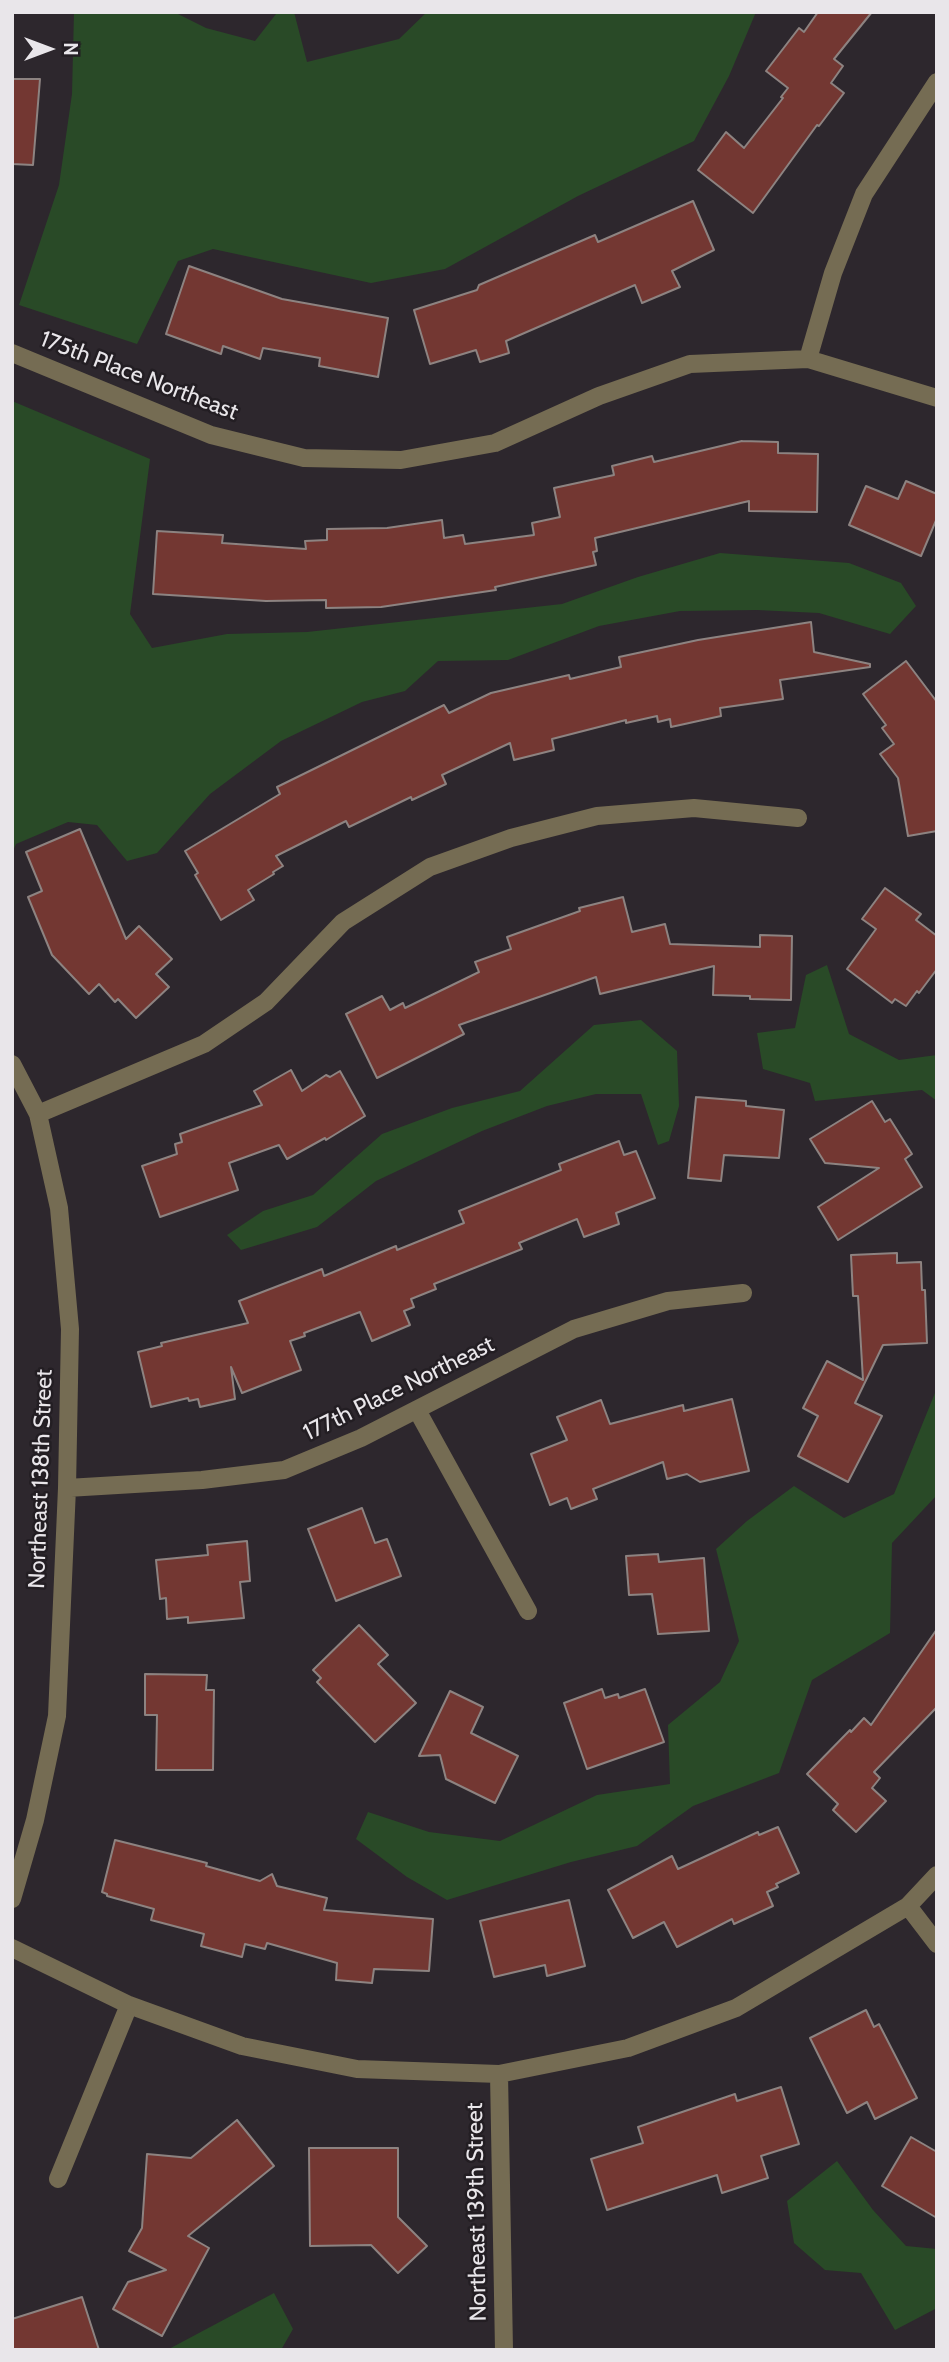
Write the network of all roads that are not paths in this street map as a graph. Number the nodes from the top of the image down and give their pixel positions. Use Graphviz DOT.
graph roads {
  1 [pos="937,82"];
  2 [pos="12,353"];
  3 [pos="808,359"];
  4 [pos="937,398"];
  5 [pos="798,818"];
  6 [pos="12,1064"];
  7 [pos="38,1114"];
  8 [pos="743,1293"];
  9 [pos="417,1410"];
  10 [pos="67,1488"];
  11 [pos="528,1611"];
  12 [pos="937,1875"];
  13 [pos="12,1899"];
  14 [pos="908,1906"];
  15 [pos="937,1944"];
  16 [pos="12,1948"];
  17 [pos="129,2005"];
  18 [pos="499,2074"];
  19 [pos="58,2179"];
  20 [pos="504,2350"];
  1 -- 3 [label="street"];
  2 -- 3 [label="street, 175th Place Northeast"];
  3 -- 4 [label="street, 175th Place Northeast"];
  5 -- 7 [label="street"];
  6 -- 7 [label="street, Northeast 138th Street"];
  7 -- 10 [label="street, Northeast 138th Street"];
  8 -- 9 [label="street, 177th Place Northeast"];
  9 -- 10 [label="street, 177th Place Northeast"];
  9 -- 11 [label="street"];
  10 -- 13 [label="street, Northeast 138th Street"];
  12 -- 14 [label="street"];
  14 -- 15 [label="street"];
  14 -- 18 [label="street"];
  16 -- 17 [label="street"];
  17 -- 18 [label="street"];
  17 -- 19 [label="street"];
  18 -- 20 [label="street, Northeast 139th Street"];
}
